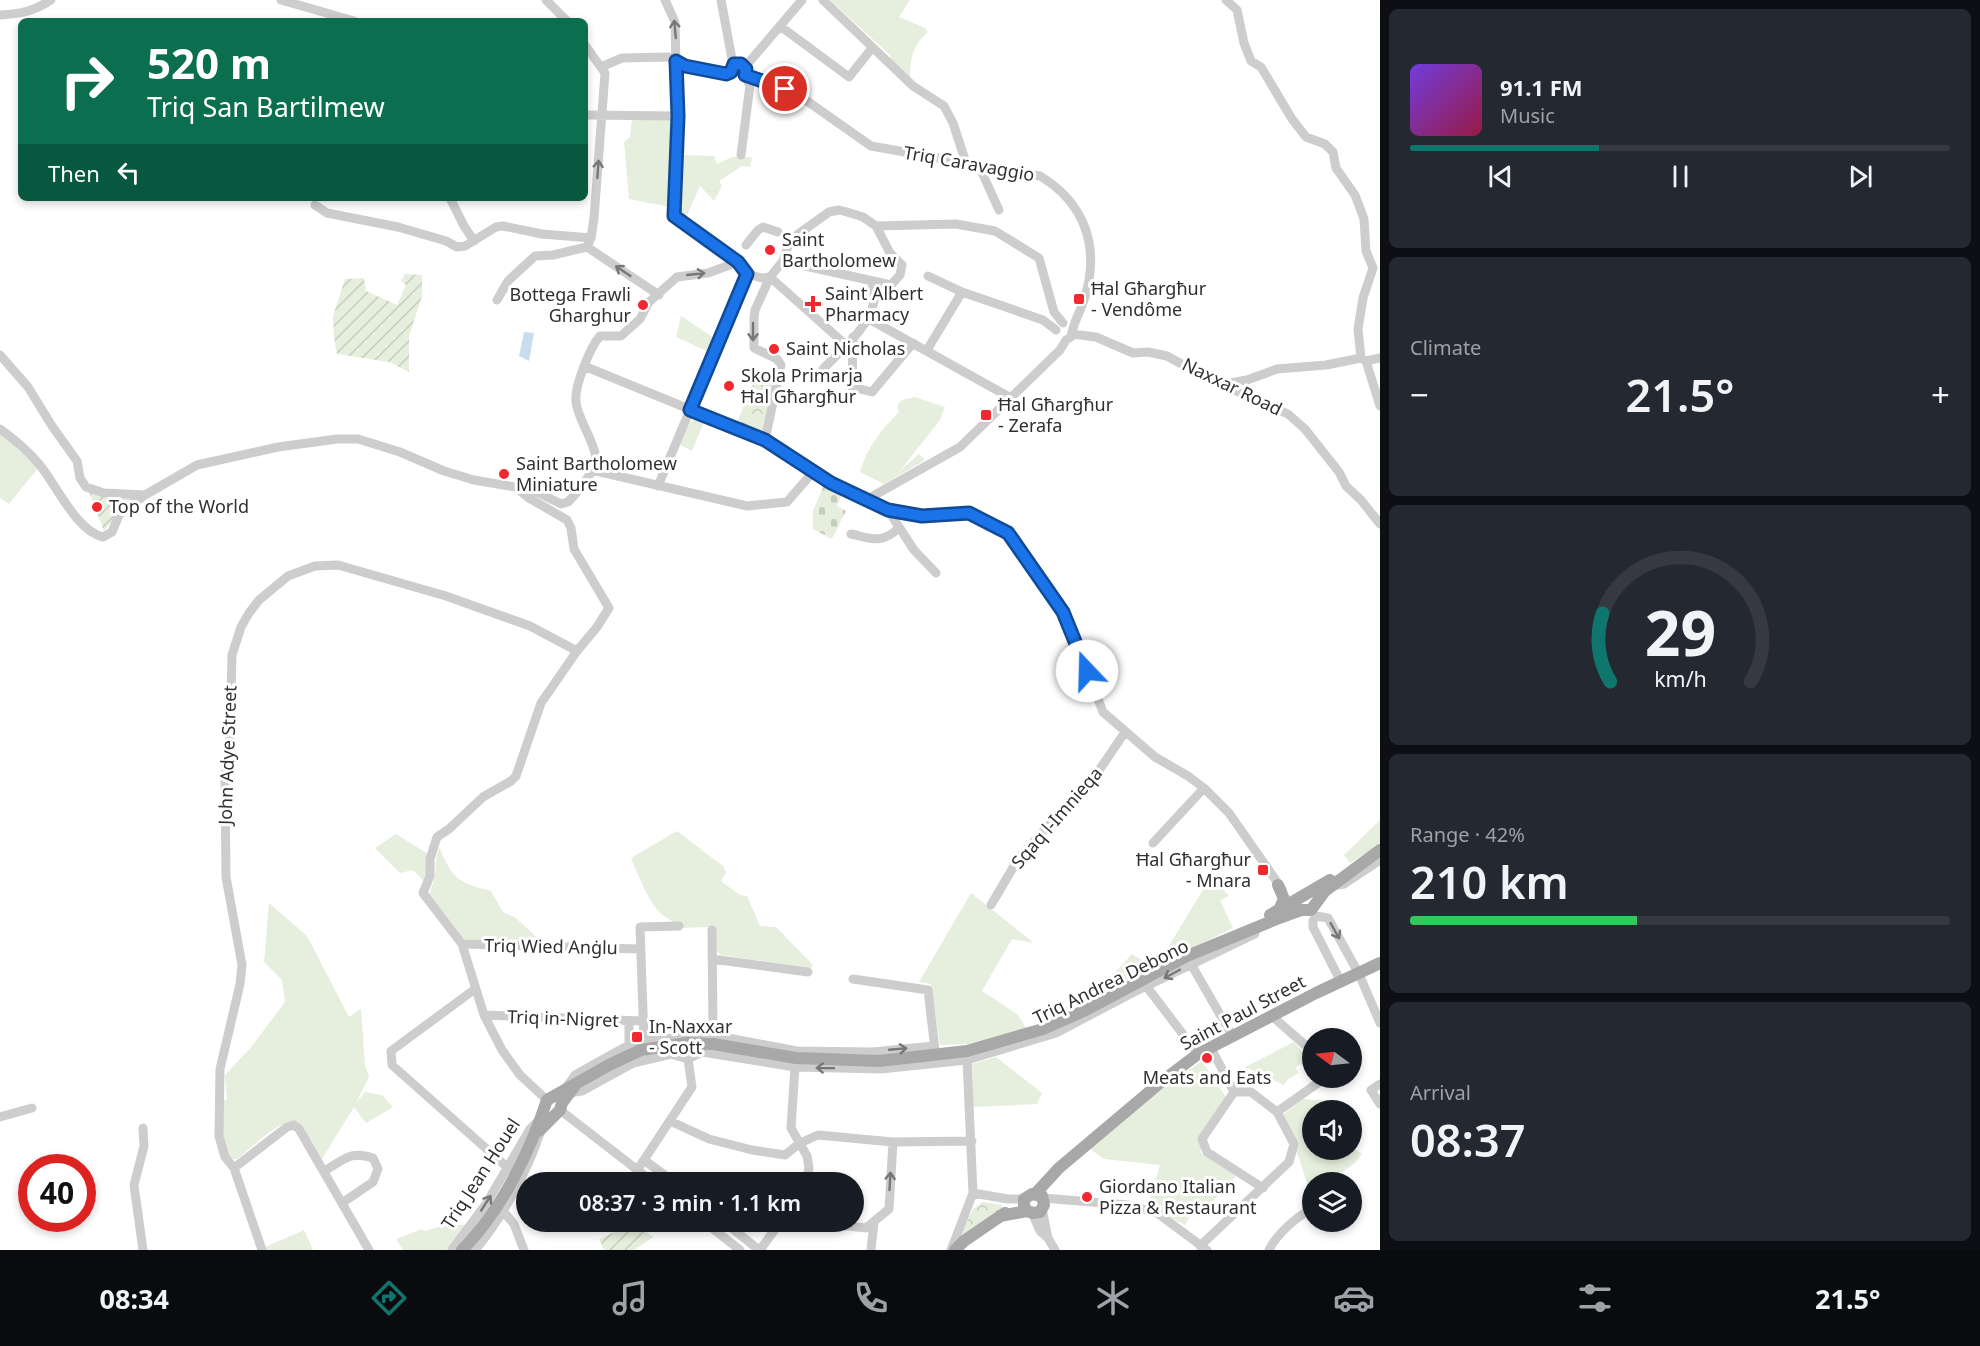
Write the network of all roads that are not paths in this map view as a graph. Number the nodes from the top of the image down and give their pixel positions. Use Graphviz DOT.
graph roads {
  1 [pos="51,0"];
  2 [pos="281,0"];
  3 [pos="546,0"];
  4 [pos="665,0"];
  5 [pos="721,0"];
  6 [pos="802,0"];
  7 [pos="824,0"];
  8 [pos="1226,0"];
  9 [pos="0,15"];
  10 [pos="344,18"];
  11 [pos="564,18"];
  12 [pos="780,26"];
  13 [pos="872,48"];
  14 [pos="588,49"];
  15 [pos="676,61"];
  16 [pos="601,67"];
  17 [pos="732,69"];
  18 [pos="745,73"];
  19 [pos="588,116"];
  20 [pos="601,116"];
  21 [pos="678,116"];
  22 [pos="741,155"];
  23 [pos="966,163"];
  24 [pos="979,166"];
  25 [pos="452,201"];
  26 [pos="315,205"];
  27 [pos="999,210"];
  28 [pos="876,226"];
  29 [pos="778,232"];
  30 [pos="474,241"];
  31 [pos="589,243"];
  32 [pos="746,245"];
  33 [pos="783,261"];
  34 [pos="738,262"];
  35 [pos="747,274"];
  36 [pos="928,276"];
  37 [pos="770,277"];
  38 [pos="871,281"];
  39 [pos="962,292"];
  40 [pos="659,295"];
  41 [pos="497,300"];
  42 [pos="869,319"];
  43 [pos="1066,331"];
  44 [pos="850,341"];
  45 [pos="914,343"];
  46 [pos="927,350"];
  47 [pos="0,355"];
  48 [pos="1380,358"];
  49 [pos="1364,359"];
  50 [pos="584,366"];
  51 [pos="823,369"];
  52 [pos="1224,384"];
  53 [pos="1011,398"];
  54 [pos="1380,406"];
  55 [pos="690,410"];
  56 [pos="0,429"];
  57 [pos="765,440"];
  58 [pos="592,470"];
  59 [pos="813,472"];
  60 [pos="513,485"];
  61 [pos="658,486"];
  62 [pos="145,495"];
  63 [pos="866,500"];
  64 [pos="888,510"];
  65 [pos="1380,524"];
  66 [pos="899,528"];
  67 [pos="851,534"];
  68 [pos="936,573"];
  69 [pos="577,651"];
  70 [pos="1125,732"];
  71 [pos="1204,788"];
  72 [pos="1154,843"];
  73 [pos="1380,850"];
  74 [pos="1380,860"];
  75 [pos="1277,883"];
  76 [pos="1331,886"];
  77 [pos="1300,901"];
  78 [pos="991,905"];
  79 [pos="1279,915"];
  80 [pos="679,926"];
  81 [pos="712,930"];
  82 [pos="462,944"];
  83 [pos="640,949"];
  84 [pos="712,959"];
  85 [pos="1380,963"];
  86 [pos="1191,964"];
  87 [pos="808,972"];
  88 [pos="1359,974"];
  89 [pos="853,979"];
  90 [pos="1341,982"];
  91 [pos="1147,987"];
  92 [pos="475,989"];
  93 [pos="484,1015"];
  94 [pos="1273,1017"];
  95 [pos="628,1021"];
  96 [pos="642,1022"];
  97 [pos="1380,1023"];
  98 [pos="713,1035"];
  99 [pos="1233,1037"];
  100 [pos="644,1040"];
  101 [pos="1302,1042"];
  102 [pos="629,1045"];
  103 [pos="1211,1048"];
  104 [pos="935,1051"];
  105 [pos="1198,1054"];
  106 [pos="688,1059"];
  107 [pos="967,1060"];
  108 [pos="795,1067"];
  109 [pos="1380,1084"];
  110 [pos="1311,1088"];
  111 [pos="1234,1092"];
  112 [pos="557,1101"];
  113 [pos="1380,1104"];
  114 [pos="32,1108"];
  115 [pos="1277,1112"];
  116 [pos="0,1117"];
  117 [pos="670,1121"];
  118 [pos="539,1127"];
  119 [pos="143,1128"];
  120 [pos="972,1141"];
  121 [pos="892,1142"];
  122 [pos="800,1143"];
  123 [pos="644,1160"];
  124 [pos="234,1168"];
  125 [pos="508,1168"];
  126 [pos="638,1169"];
  127 [pos="324,1171"];
  128 [pos="641,1172"];
  129 [pos="660,1172"];
  130 [pos="808,1172"];
  131 [pos="1263,1188"];
  132 [pos="973,1194"];
  133 [pos="342,1203"];
  134 [pos="1035,1203"];
  135 [pos="502,1210"];
  136 [pos="1302,1214"];
  137 [pos="874,1222"];
  138 [pos="864,1228"];
  139 [pos="717,1232"];
  140 [pos="737,1232"];
  141 [pos="773,1232"];
  142 [pos="1204,1248"];
  143 [pos="143,1250"];
  144 [pos="262,1250"];
  145 [pos="369,1250"];
  146 [pos="452,1250"];
  147 [pos="462,1250"];
  148 [pos="475,1250"];
  149 [pos="524,1250"];
  150 [pos="740,1250"];
  151 [pos="760,1250"];
  152 [pos="871,1250"];
  153 [pos="953,1250"];
  154 [pos="1055,1250"];
  155 [pos="1269,1250"];
  1 -- 9 [label="street"];
  2 -- 10 [label="street"];
  3 -- 11 [label="street"];
  15 -- 4 [label="street, one-way"];
  5 -- 17 [label="street"];
  6 -- 12 [label="street"];
  7 -- 13 [label="street"];
  8 -- 49 [label="street"];
  12 -- 13 [label="street"];
  12 -- 18 [label="street"];
  13 -- 23 [label="street"];
  14 -- 16 [label="street"];
  15 -- 16 [label="street"];
  15 -- 17 [label="street"];
  15 -- 21 [label="street"];
  16 -- 20 [label="street"];
  17 -- 18 [label="street, Triq Caravaggio"];
  18 -- 22 [label="street"];
  18 -- 23 [label="street, Triq Caravaggio"];
  19 -- 20 [label="street"];
  20 -- 21 [label="street"];
  31 -- 20 [label="street, one-way"];
  21 -- 34 [label="street"];
  23 -- 24 [label="street, Triq Caravaggio"];
  24 -- 27 [label="street"];
  24 -- 43 [label="street, Triq Caravaggio"];
  25 -- 30 [label="street"];
  26 -- 30 [label="street"];
  28 -- 33 [label="street"];
  28 -- 38 [label="street"];
  28 -- 43 [label="street"];
  29 -- 32 [label="street"];
  30 -- 31 [label="street"];
  40 -- 31 [label="street, one-way"];
  31 -- 41 [label="street"];
  33 -- 37 [label="street"];
  33 -- 38 [label="street"];
  34 -- 35 [label="street"];
  40 -- 34 [label="street, one-way"];
  35 -- 37 [label="street"];
  35 -- 55 [label="street"];
  36 -- 39 [label="street, Naxxar Road"];
  37 -- 44 [label="street"];
  37 -- 57 [label="street, one-way"];
  38 -- 42 [label="street"];
  39 -- 43 [label="street, Naxxar Road"];
  39 -- 46 [label="street"];
  40 -- 50 [label="street"];
  42 -- 44 [label="street"];
  42 -- 45 [label="street"];
  43 -- 52 [label="street, Naxxar Road"];
  43 -- 53 [label="street, Triq Caravaggio"];
  44 -- 45 [label="street"];
  44 -- 51 [label="street"];
  45 -- 46 [label="street"];
  46 -- 53 [label="street"];
  47 -- 62 [label="street"];
  48 -- 49 [label="street"];
  49 -- 52 [label="street"];
  49 -- 54 [label="street"];
  50 -- 55 [label="street"];
  50 -- 58 [label="street"];
  52 -- 65 [label="street, Naxxar Road"];
  53 -- 63 [label="street, Triq Caravaggio"];
  55 -- 57 [label="street"];
  55 -- 61 [label="street"];
  56 -- 62 [label="street"];
  57 -- 59 [label="street"];
  58 -- 60 [label="street"];
  58 -- 61 [label="street"];
  59 -- 61 [label="street"];
  59 -- 63 [label="street"];
  60 -- 62 [label="street"];
  60 -- 69 [label="street"];
  63 -- 64 [label="street"];
  64 -- 66 [label="street"];
  64 -- 70 [label="street"];
  66 -- 67 [label="street"];
  66 -- 68 [label="street"];
  69 -- 82 [label="street"];
  69 -- 124 [label="street, John Adye Street"];
  70 -- 71 [label="street"];
  70 -- 78 [label="street, Sqaq l-Imnieqa"];
  71 -- 72 [label="street"];
  71 -- 75 [label="street"];
  73 -- 76 [label="main road"];
  73 -- 77 [label="main road, Triq Andrea Debono"];
  74 -- 76 [label="street"];
  75 -- 77 [label="street"];
  75 -- 79 [label="main road"];
  76 -- 77 [label="main road"];
  77 -- 79 [label="main road, Triq Andrea Debono"];
  79 -- 86 [label="street, Triq Andrea Debono"];
  79 -- 104 [label="main road, Triq Andrea Debono"];
  80 -- 83 [label="street"];
  81 -- 84 [label="street"];
  82 -- 83 [label="street, Triq Wied Anġlu"];
  82 -- 92 [label="street"];
  83 -- 96 [label="street"];
  84 -- 87 [label="street"];
  84 -- 98 [label="street"];
  85 -- 88 [label="main road, Saint Paul Street"];
  86 -- 91 [label="street, Triq Andrea Debono, one-way"];
  86 -- 99 [label="street"];
  88 -- 90 [label="main road, Saint Paul Street"];
  90 -- 88 [label="street, one-way"];
  88 -- 97 [label="street"];
  89 -- 104 [label="street"];
  90 -- 94 [label="main road, Saint Paul Street"];
  91 -- 105 [label="street"];
  91 -- 107 [label="street, Triq Andrea Debono"];
  92 -- 93 [label="street"];
  92 -- 125 [label="street"];
  93 -- 95 [label="street, Triq in-Nigret"];
  93 -- 112 [label="street"];
  94 -- 99 [label="main road, Saint Paul Street"];
  94 -- 101 [label="street"];
  95 -- 96 [label="street, Triq in-Nigret"];
  95 -- 102 [label="street"];
  96 -- 100 [label="street"];
  98 -- 100 [label="street, Triq Andrea Debono"];
  98 -- 104 [label="street, Triq Andrea Debono, one-way"];
  99 -- 103 [label="main road, Saint Paul Street"];
  100 -- 102 [label="street, Triq Andrea Debono"];
  102 -- 112 [label="street, Triq Andrea Debono"];
  103 -- 105 [label="main road, Saint Paul Street"];
  103 -- 111 [label="street"];
  104 -- 112 [label="main road, Triq Andrea Debono"];
  105 -- 134 [label="main road, Saint Paul Street"];
  106 -- 108 [label="street, Triq Andrea Debono"];
  106 -- 112 [label="street, Triq Andrea Debono"];
  106 -- 117 [label="street"];
  107 -- 108 [label="street, Triq Andrea Debono, one-way"];
  107 -- 120 [label="street"];
  108 -- 122 [label="street"];
  109 -- 113 [label="street"];
  110 -- 115 [label="street"];
  111 -- 115 [label="street"];
  111 -- 131 [label="street"];
  112 -- 118 [label="main road, Triq Jean Houel"];
  112 -- 126 [label="street"];
  114 -- 116 [label="street"];
  115 -- 131 [label="street"];
  117 -- 122 [label="street"];
  117 -- 123 [label="street"];
  118 -- 125 [label="street, Triq Jean Houel"];
  118 -- 135 [label="street, Triq Jean Houel"];
  118 -- 147 [label="main road, Triq Jean Houel"];
  119 -- 143 [label="street"];
  120 -- 121 [label="street"];
  120 -- 132 [label="street"];
  121 -- 122 [label="street"];
  137 -- 121 [label="street, one-way"];
  122 -- 130 [label="street"];
  123 -- 126 [label="street"];
  123 -- 129 [label="street"];
  124 -- 127 [label="street"];
  124 -- 144 [label="street, John Adye Street"];
  146 -- 125 [label="street, Triq Jean Houel, one-way"];
  126 -- 128 [label="street"];
  127 -- 133 [label="street"];
  127 -- 133 [label="street"];
  131 -- 142 [label="street"];
  132 -- 134 [label="street"];
  132 -- 153 [label="street"];
  133 -- 145 [label="street"];
  134 -- 142 [label="street"];
  134 -- 153 [label="main road, Saint Paul Street"];
  134 -- 154 [label="street"];
  135 -- 148 [label="street, Triq Jean Houel"];
  135 -- 149 [label="street"];
  136 -- 155 [label="street"];
  137 -- 138 [label="street"];
  137 -- 152 [label="street"];
  139 -- 150 [label="street"];
  140 -- 151 [label="street"];
  141 -- 151 [label="street"];
}
